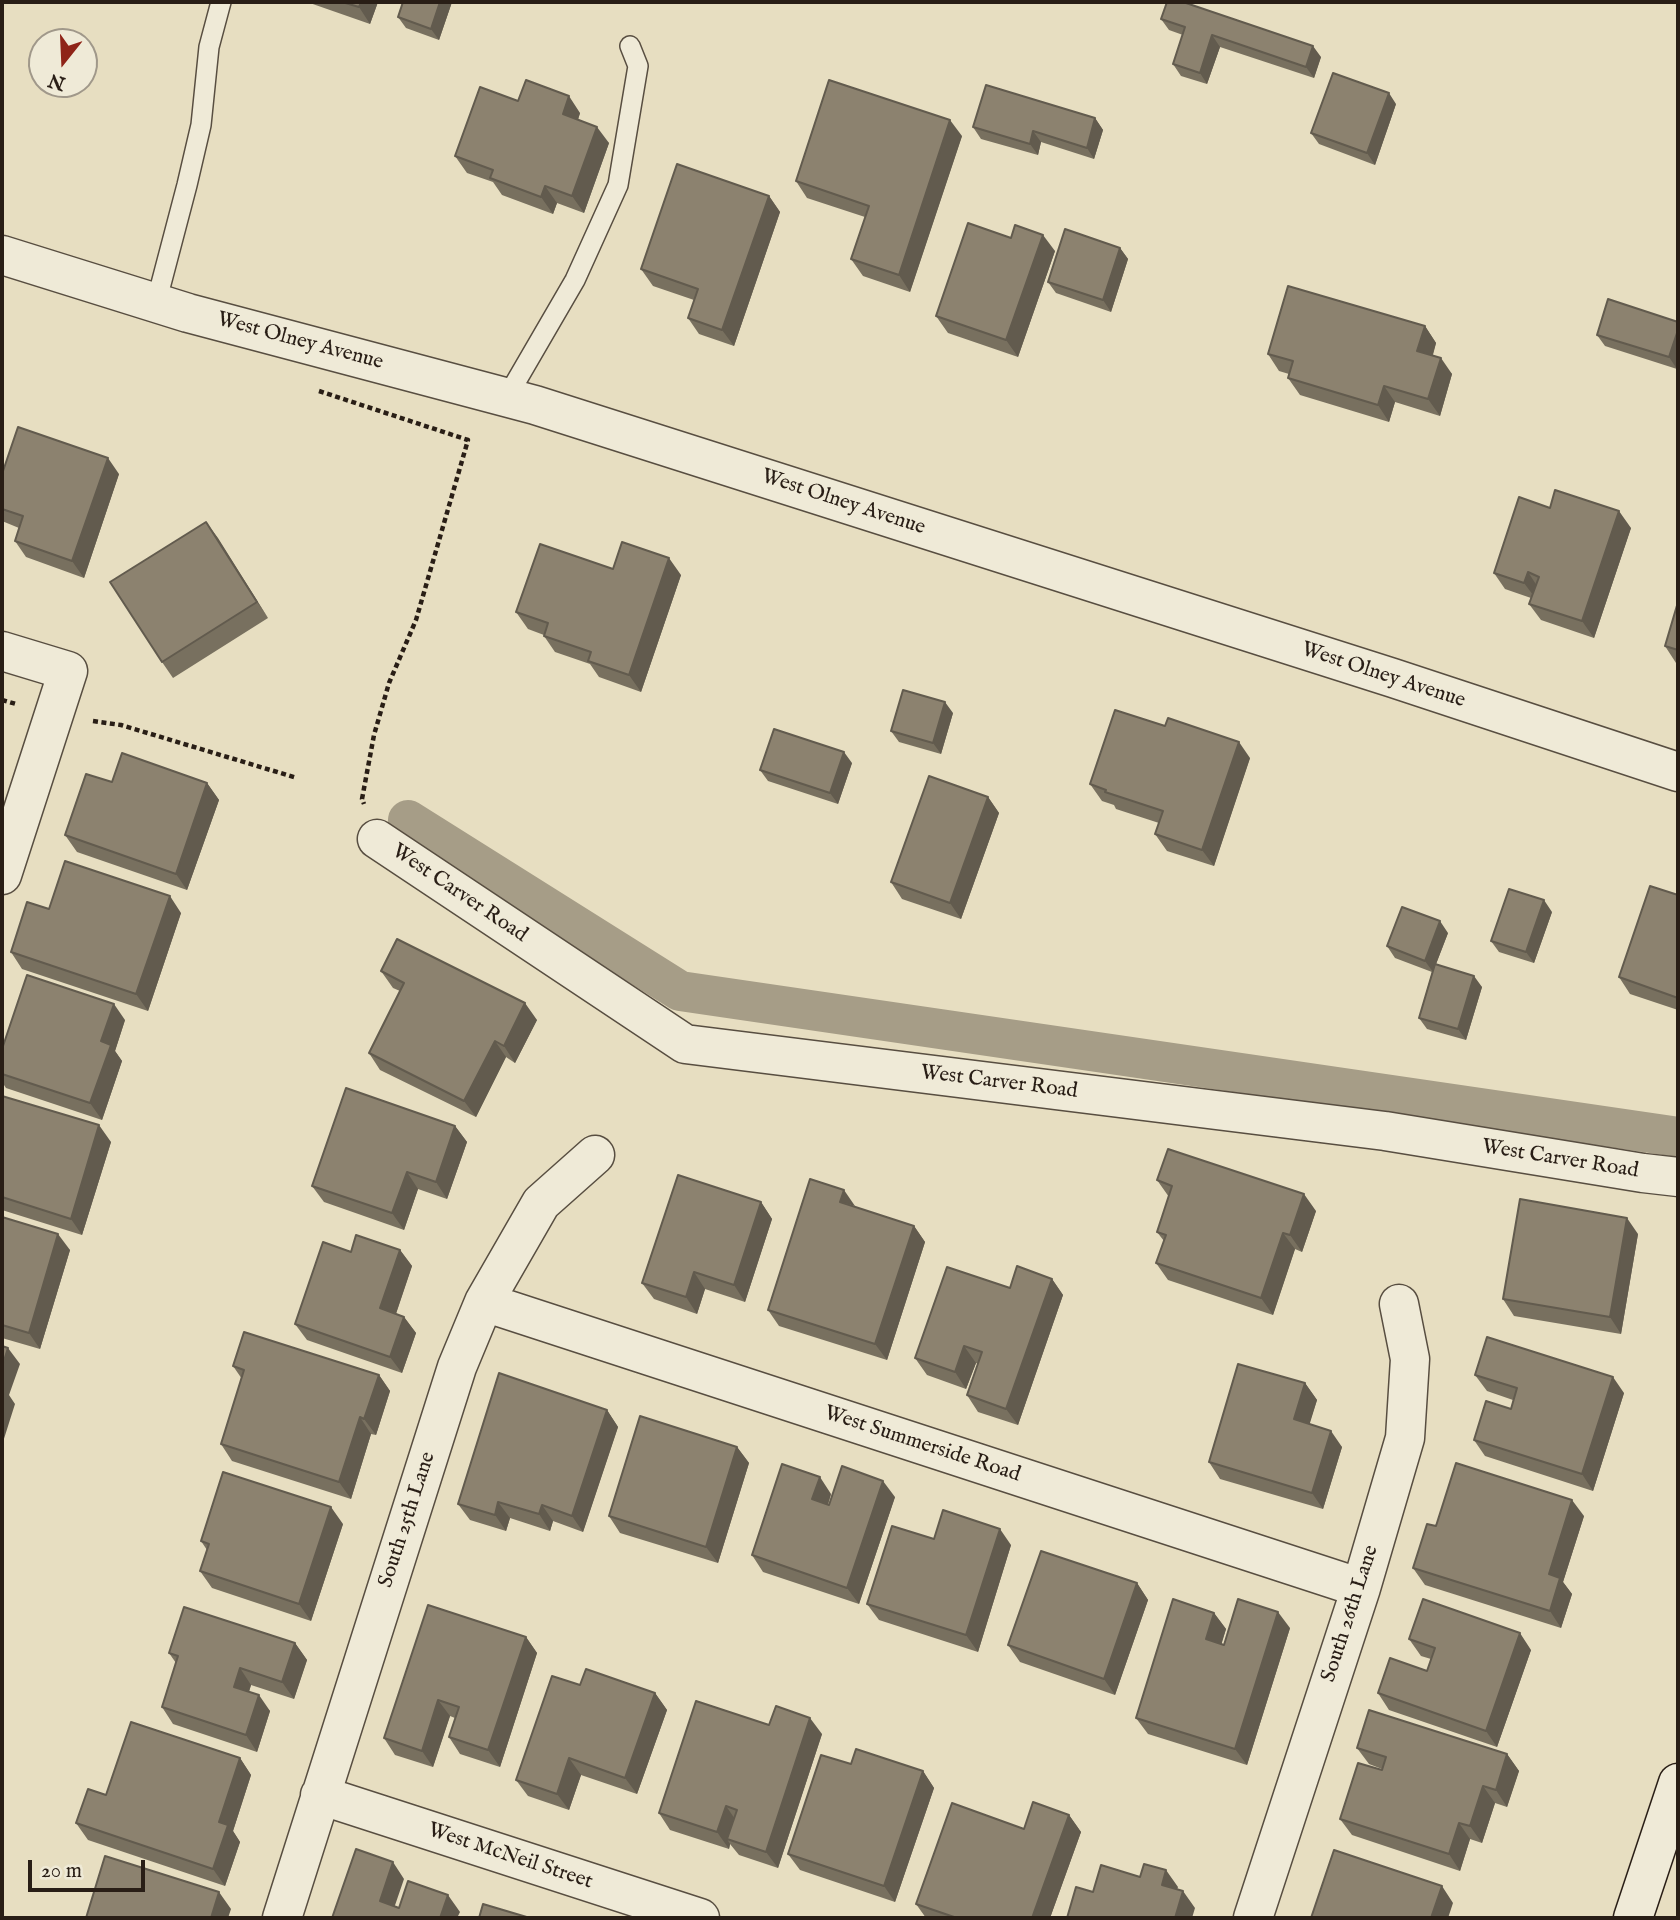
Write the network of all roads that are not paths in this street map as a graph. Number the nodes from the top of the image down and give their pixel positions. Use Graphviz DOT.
graph roads {
  1 [pos="221,2"];
  2 [pos="630,46"];
  3 [pos="2,255"];
  4 [pos="156,303"];
  5 [pos="507,397"];
  6 [pos="2,651"];
  7 [pos="1678,772"];
  8 [pos="377,839"];
  9 [pos="2,874"];
  10 [pos="595,1155"];
  11 [pos="1678,1177"];
  12 [pos="484,1302"];
  13 [pos="1399,1304"];
  14 [pos="1361,1588"];
  15 [pos="1678,1783"];
  16 [pos="320,1795"];
  17 [pos="282,1918"];
  18 [pos="700,1918"];
  19 [pos="1253,1918"];
  20 [pos="1633,1918"];
  1 -- 4 [label="lane"];
  2 -- 5 [label="lane"];
  3 -- 4 [label="street, West Olney Avenue"];
  4 -- 5 [label="street, West Olney Avenue"];
  5 -- 7 [label="street, West Olney Avenue"];
  6 -- 9 [label="street"];
  8 -- 11 [label="street, West Carver Road"];
  10 -- 12 [label="street, South 25th Lane"];
  12 -- 14 [label="street, West Summerside Road"];
  12 -- 16 [label="street, South 25th Lane"];
  13 -- 14 [label="street, South 26th Lane"];
  14 -- 19 [label="street, South 26th Lane"];
  15 -- 20 [label="street"];
  16 -- 17 [label="street, South 25th Lane"];
  16 -- 18 [label="street, West McNeil Street"];
}
